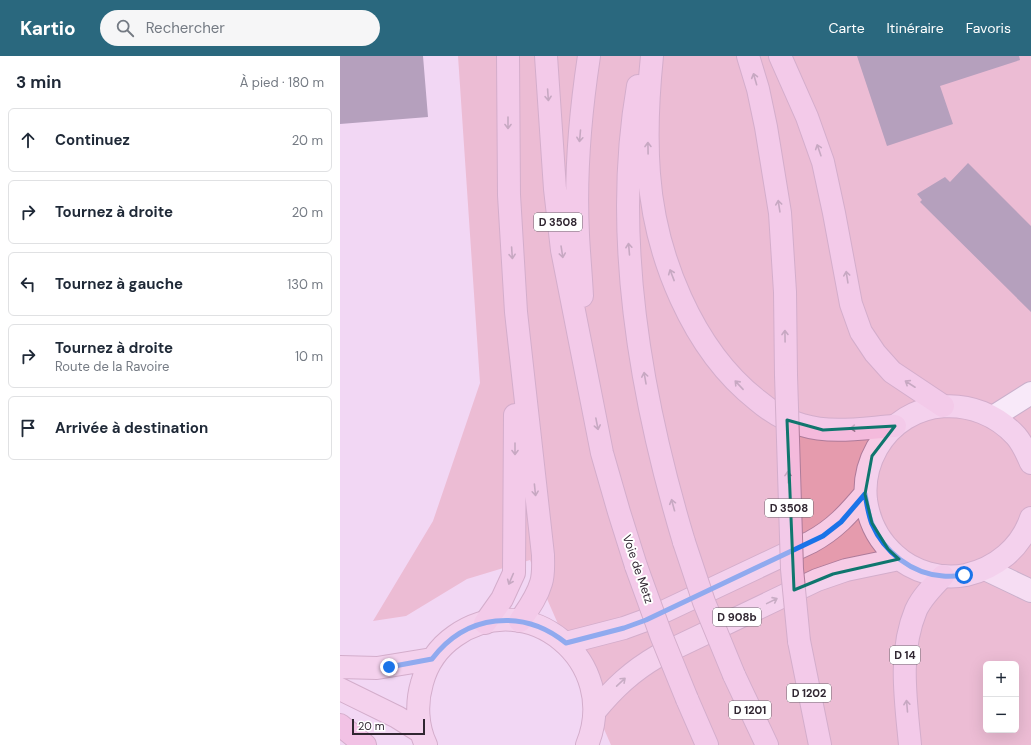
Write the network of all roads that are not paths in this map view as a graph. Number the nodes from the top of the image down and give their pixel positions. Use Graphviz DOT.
graph roads {
  1 [pos="508,56"];
  2 [pos="546,56"];
  3 [pos="589,56"];
  4 [pos="643,56"];
  5 [pos="652,56"];
  6 [pos="748,56"];
  7 [pos="780,56"];
  8 [pos="516,312"];
  9 [pos="589,386"];
  10 [pos="1031,393"];
  11 [pos="943,406"];
  12 [pos="993,417"];
  13 [pos="895,426"];
  14 [pos="1031,463"];
  15 [pos="865,494"];
  16 [pos="1031,518"];
  17 [pos="899,559"];
  18 [pos="985,569"];
  19 [pos="943,576"];
  20 [pos="1031,591"];
  21 [pos="520,621"];
  22 [pos="485,623"];
  23 [pos="799,641"];
  24 [pos="566,643"];
  25 [pos="432,659"];
  26 [pos="340,667"];
  27 [pos="340,689"];
  28 [pos="594,711"];
  29 [pos="340,726"];
  30 [pos="424,739"];
  31 [pos="365,745"];
  32 [pos="587,745"];
  33 [pos="707,745"];
  34 [pos="767,745"];
  35 [pos="820,745"];
  36 [pos="910,745"];
  1 -- 8 [label="highway, one-way"];
  2 -- 9 [label="highway, D 3508, one-way"];
  3 -- 9 [label="highway, one-way"];
  34 -- 4 [label="highway, D 1201, one-way, bridge"];
  13 -- 5 [label="highway, one-way"];
  23 -- 6 [label="highway, D 3508, one-way, bridge"];
  11 -- 7 [label="highway, one-way"];
  8 -- 21 [label="highway, one-way"];
  8 -- 22 [label="highway, one-way"];
  9 -- 33 [label="highway, Voie de Metz / D 3508, one-way, bridge"];
  10 -- 12 [label="street"];
  11 -- 12 [label="main road"];
  11 -- 13 [label="main road"];
  12 -- 14 [label="main road"];
  13 -- 15 [label="main road"];
  15 -- 17 [label="main road"];
  15 -- 24 [label="main road, D 908b"];
  16 -- 18 [label="main road"];
  17 -- 19 [label="main road"];
  28 -- 17 [label="main road, D 908b, one-way"];
  18 -- 19 [label="main road"];
  18 -- 20 [label="main road"];
  36 -- 19 [label="highway, D 14, one-way"];
  21 -- 22 [label="main road"];
  21 -- 24 [label="main road"];
  22 -- 25 [label="main road"];
  23 -- 35 [label="highway, D 1202"];
  24 -- 28 [label="main road"];
  25 -- 26 [label="main road"];
  25 -- 30 [label="main road"];
  27 -- 30 [label="main road"];
  28 -- 32 [label="main road"];
  29 -- 31 [label="highway"];
}
